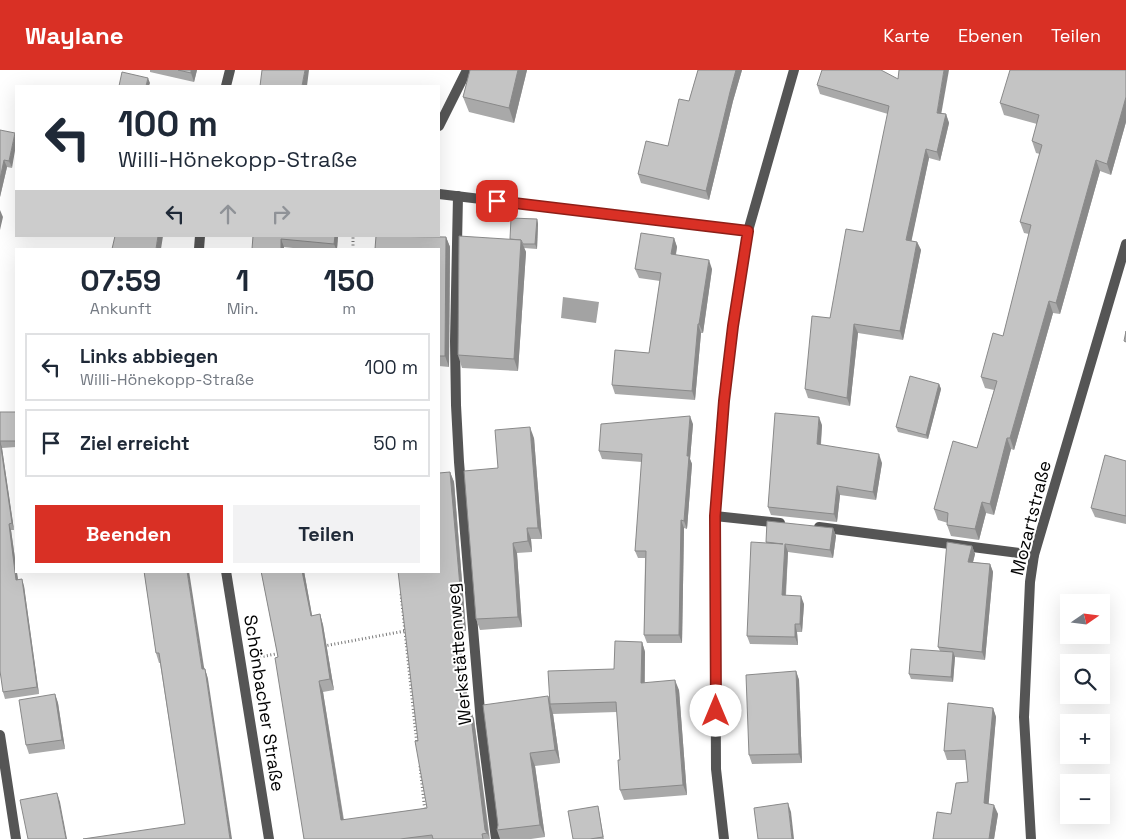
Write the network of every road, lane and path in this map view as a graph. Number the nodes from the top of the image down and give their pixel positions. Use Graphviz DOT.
graph roads {
  1 [pos="230,70"];
  2 [pos="467,70"];
  3 [pos="794,70"];
  4 [pos="226,85"];
  5 [pos="440,124"];
  6 [pos="440,194"];
  7 [pos="458,196"];
  8 [pos="748,231"];
  9 [pos="1126,244"];
  10 [pos="715,516"];
  11 [pos="791,524"];
  12 [pos="810,526"];
  13 [pos="1034,555"];
  14 [pos="226,573"];
  15 [pos="400,588"];
  16 [pos="405,631"];
  17 [pos="318,647"];
  18 [pos="289,652"];
  19 [pos="241,660"];
  20 [pos="0,735"];
  21 [pos="418,750"];
  22 [pos="419,760"];
  23 [pos="426,819"];
  24 [pos="16,839"];
  25 [pos="269,839"];
  26 [pos="496,839"];
  27 [pos="724,839"];
  28 [pos="1030,839"];
  1 -- 4 [label="street"];
  2 -- 5 [label="street"];
  3 -- 8 [label="street"];
  6 -- 7 [label="street"];
  7 -- 8 [label="street"];
  7 -- 26 [label="street, Werkstättenweg"];
  8 -- 10 [label="street"];
  9 -- 13 [label="street, Mozartstraße"];
  10 -- 11 [label="street"];
  10 -- 27 [label="street"];
  12 -- 13 [label="street"];
  13 -- 28 [label="street, Mozartstraße"];
  14 -- 19 [label="street, Schönbacher Straße"];
  15 -- 16 [label="path"];
  16 -- 17 [label="path"];
  16 -- 21 [label="path"];
  18 -- 19 [label="path"];
  19 -- 25 [label="street, Schönbacher Straße"];
  20 -- 24 [label="street"];
  22 -- 23 [label="path"];
}
